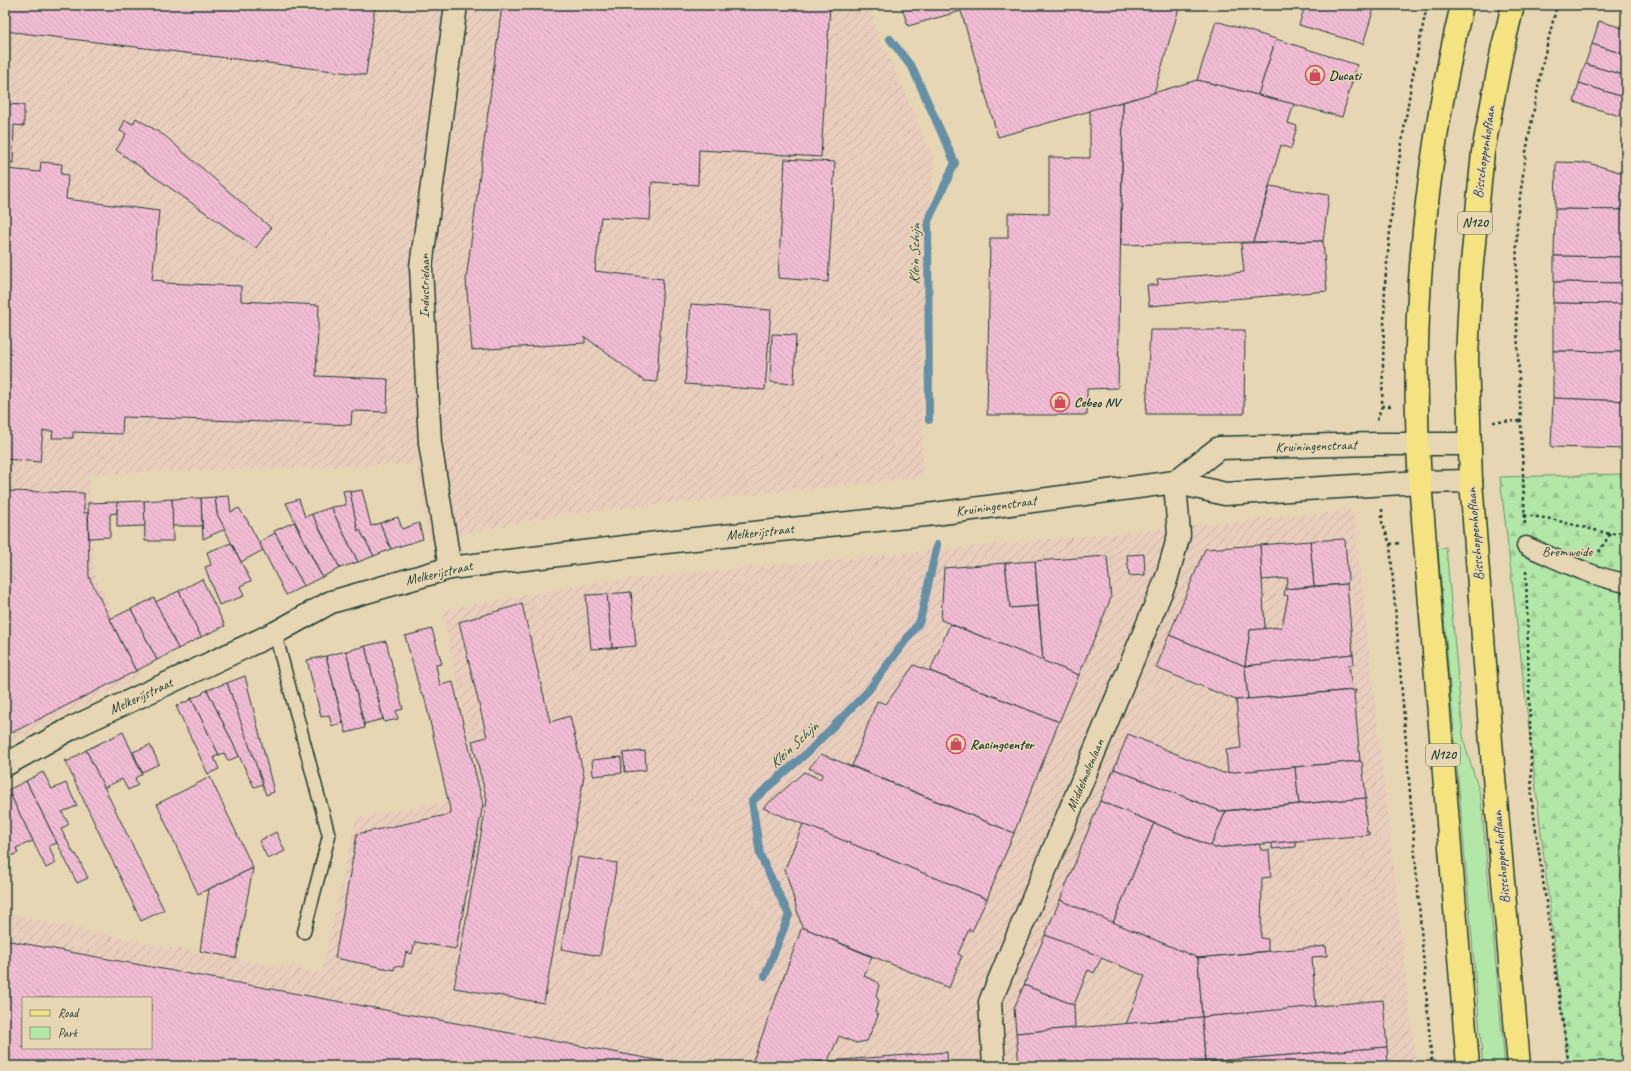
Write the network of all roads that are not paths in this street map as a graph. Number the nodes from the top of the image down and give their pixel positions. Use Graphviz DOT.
graph roads {
  1 [pos="456,5"];
  2 [pos="1462,5"];
  3 [pos="1513,5"];
  4 [pos="1417,444"];
  5 [pos="1469,444"];
  6 [pos="1471,481"];
  7 [pos="1175,482"];
  8 [pos="1420,482"];
  9 [pos="935,514"];
  10 [pos="1526,540"];
  11 [pos="450,568"];
  12 [pos="1626,583"];
  13 [pos="275,633"];
  14 [pos="5,765"];
  15 [pos="304,932"];
  16 [pos="994,1066"];
  17 [pos="1468,1066"];
  18 [pos="1519,1066"];
  1 -- 11 [label="street, Industrielaan"];
  2 -- 4 [label="main road, N120"];
  3 -- 5 [label="main road, Bisschoppenhoflaan / N120"];
  4 -- 5 [label="street, Kruiningenstraat"];
  4 -- 7 [label="street, Kruiningenstraat"];
  4 -- 8 [label="main road, N120"];
  5 -- 6 [label="main road, Bisschoppenhoflaan / N120"];
  6 -- 8 [label="street, Kruiningenstraat"];
  6 -- 18 [label="main road, Bisschoppenhoflaan / N120"];
  7 -- 8 [label="street, Kruiningenstraat"];
  7 -- 9 [label="street, Kruiningenstraat"];
  7 -- 16 [label="street, Middelmolenlaan"];
  8 -- 17 [label="main road, N120"];
  9 -- 11 [label="street, Melkerijstraat"];
  10 -- 12 [label="street"];
  11 -- 13 [label="street, Melkerijstraat"];
  13 -- 14 [label="street, Melkerijstraat"];
  13 -- 15 [label="lane"];
}
